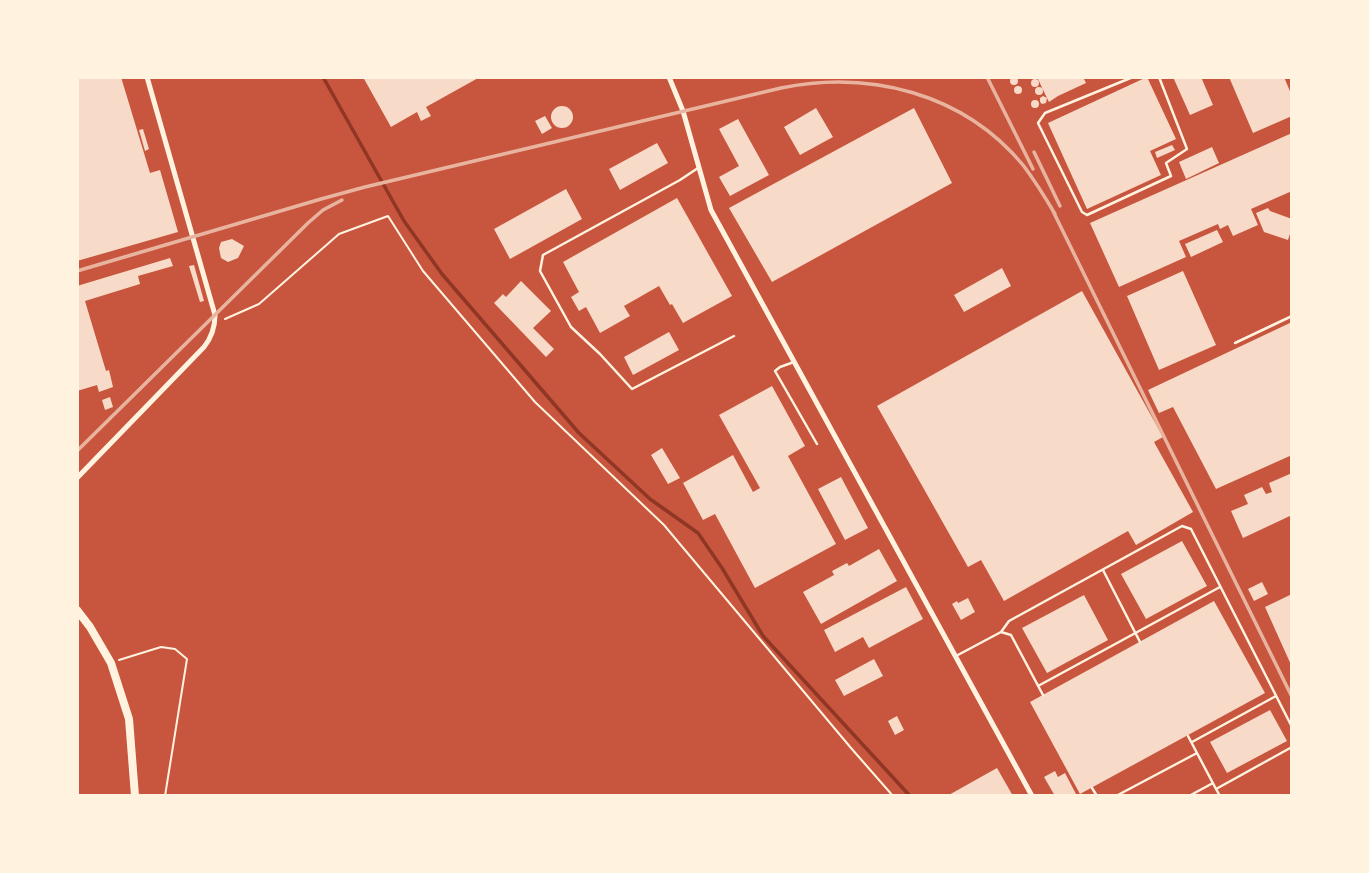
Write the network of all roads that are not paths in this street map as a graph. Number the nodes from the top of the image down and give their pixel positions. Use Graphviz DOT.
graph roads {
  1 [pos="147,77"];
  2 [pos="669,77"];
  3 [pos="1133,77"];
  4 [pos="1159,77"];
  5 [pos="698,168"];
  6 [pos="1292,316"];
  7 [pos="734,336"];
  8 [pos="1235,343"];
  9 [pos="794,362"];
  10 [pos="817,444"];
  11 [pos="77,478"];
  12 [pos="1103,570"];
  13 [pos="1221,586"];
  14 [pos="77,610"];
  15 [pos="1000,632"];
  16 [pos="1135,633"];
  17 [pos="1140,642"];
  18 [pos="956,656"];
  19 [pos="1038,686"];
  20 [pos="1043,695"];
  21 [pos="1276,696"];
  22 [pos="1292,727"];
  23 [pos="1188,736"];
  24 [pos="1192,742"];
  25 [pos="1292,747"];
  26 [pos="1197,753"];
  27 [pos="1213,782"];
  28 [pos="1092,788"];
  29 [pos="1216,789"];
  30 [pos="135,796"];
  31 [pos="1032,796"];
  32 [pos="1097,796"];
  33 [pos="1116,796"];
  34 [pos="1189,796"];
  35 [pos="1220,796"];
  1 -- 11 [label="street"];
  2 -- 5 [label="street"];
  3 -- 4 [label="lane"];
  5 -- 7 [label="lane"];
  5 -- 9 [label="street"];
  6 -- 8 [label="lane"];
  9 -- 10 [label="lane"];
  9 -- 18 [label="street"];
  12 -- 13 [label="lane"];
  12 -- 15 [label="lane"];
  12 -- 16 [label="lane"];
  13 -- 16 [label="lane"];
  13 -- 21 [label="lane"];
  14 -- 30 [label="main road"];
  15 -- 18 [label="lane"];
  15 -- 19 [label="lane"];
  16 -- 17 [label="lane"];
  16 -- 19 [label="lane"];
  18 -- 31 [label="street"];
  19 -- 20 [label="lane"];
  21 -- 22 [label="lane"];
  21 -- 24 [label="lane"];
  23 -- 24 [label="lane"];
  24 -- 26 [label="lane"];
  25 -- 29 [label="lane"];
  26 -- 27 [label="lane"];
  26 -- 33 [label="lane"];
  27 -- 29 [label="lane"];
  27 -- 34 [label="lane"];
  28 -- 32 [label="lane"];
  29 -- 35 [label="lane"];
}
